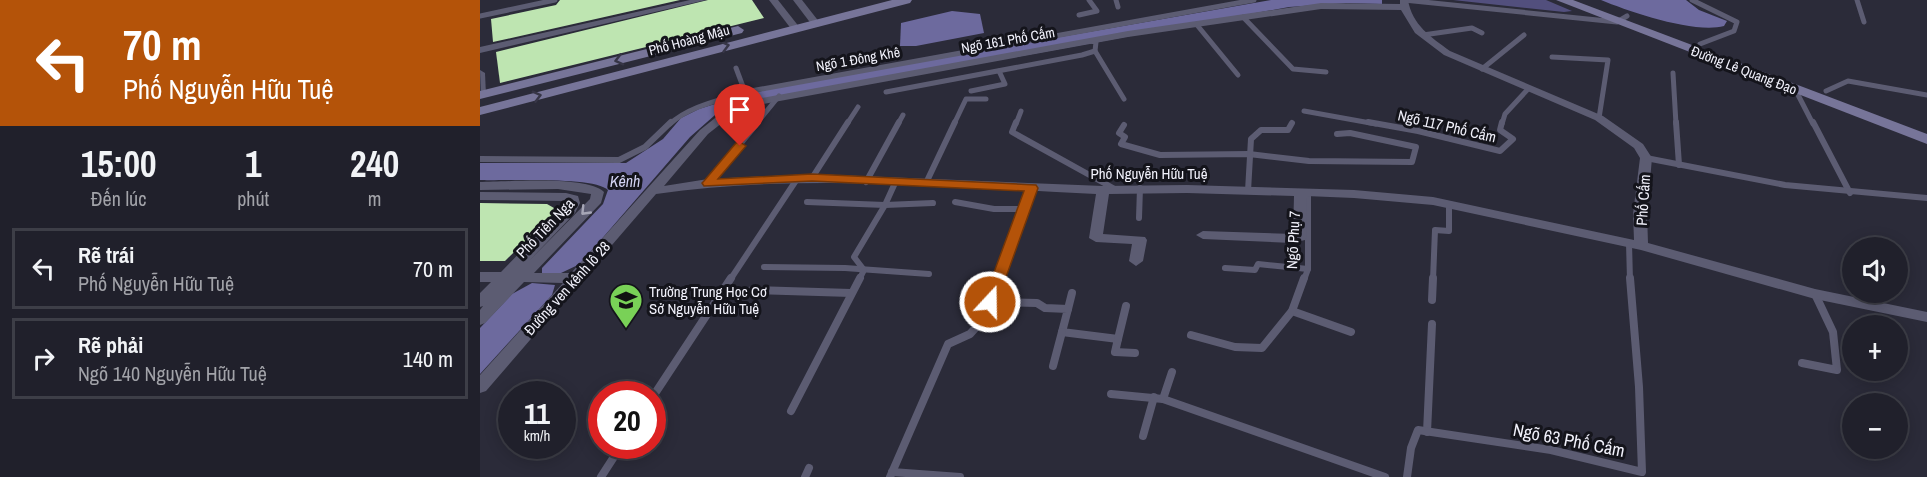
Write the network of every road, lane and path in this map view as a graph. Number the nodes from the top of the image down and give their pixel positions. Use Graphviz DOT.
graph roads {
  1 [pos="555,0"];
  2 [pos="702,0"];
  3 [pos="773,0"];
  4 [pos="796,0"];
  5 [pos="859,0"];
  6 [pos="906,0"];
  7 [pos="1089,0"];
  8 [pos="1116,0"];
  9 [pos="1254,0"];
  10 [pos="1562,0"];
  11 [pos="1583,0"];
  12 [pos="1692,0"];
  13 [pos="1857,0"];
  14 [pos="1404,2"];
  15 [pos="1118,7"];
  16 [pos="1079,15"];
  17 [pos="480,16"];
  18 [pos="1241,16"];
  19 [pos="811,18"];
  20 [pos="1622,19"];
  21 [pos="1864,22"];
  22 [pos="791,23"];
  23 [pos="1197,25"];
  24 [pos="1173,27"];
  25 [pos="1482,33"];
  26 [pos="1423,35"];
  27 [pos="1524,35"];
  28 [pos="1700,44"];
  29 [pos="1092,46"];
  30 [pos="480,50"];
  31 [pos="1552,57"];
  32 [pos="736,68"];
  33 [pos="1482,69"];
  34 [pos="999,71"];
  35 [pos="1326,72"];
  36 [pos="480,73"];
  37 [pos="1673,73"];
  38 [pos="1238,75"];
  39 [pos="1529,88"];
  40 [pos="1795,89"];
  41 [pos="971,91"];
  42 [pos="745,92"];
  43 [pos="1826,92"];
  44 [pos="886,93"];
  45 [pos="481,95"];
  46 [pos="1927,95"];
  47 [pos="779,96"];
  48 [pos="986,99"];
  49 [pos="1124,99"];
  50 [pos="858,107"];
  51 [pos="480,111"];
  52 [pos="1021,111"];
  53 [pos="1304,111"];
  54 [pos="903,115"];
  55 [pos="1599,118"];
  56 [pos="1292,123"];
  57 [pos="1124,125"];
  58 [pos="1927,129"];
  59 [pos="1337,134"];
  60 [pos="1927,139"];
  61 [pos="1249,154"];
  62 [pos="1646,158"];
  63 [pos="480,159"];
  64 [pos="1679,165"];
  65 [pos="797,178"];
  66 [pos="812,178"];
  67 [pos="866,182"];
  68 [pos="708,183"];
  69 [pos="895,183"];
  70 [pos="926,183"];
  71 [pos="480,186"];
  72 [pos="1032,188"];
  73 [pos="1140,188"];
  74 [pos="1108,189"];
  75 [pos="653,191"];
  76 [pos="1248,191"];
  77 [pos="1304,192"];
  78 [pos="1850,193"];
  79 [pos="480,196"];
  80 [pos="1927,198"];
  81 [pos="807,202"];
  82 [pos="955,202"];
  83 [pos="933,203"];
  84 [pos="1449,204"];
  85 [pos="885,205"];
  86 [pos="1023,209"];
  87 [pos="1139,218"];
  88 [pos="1203,235"];
  89 [pos="1635,245"];
  90 [pos="1136,261"];
  91 [pos="764,267"];
  92 [pos="1225,268"];
  93 [pos="1308,269"];
  94 [pos="864,270"];
  95 [pos="929,274"];
  96 [pos="480,277"];
  97 [pos="504,277"];
  98 [pos="521,277"];
  99 [pos="576,278"];
  100 [pos="752,290"];
  101 [pos="851,293"];
  102 [pos="1071,293"];
  103 [pos="1815,294"];
  104 [pos="1432,300"];
  105 [pos="480,302"];
  106 [pos="990,302"];
  107 [pos="1126,306"];
  108 [pos="1068,309"];
  109 [pos="1292,311"];
  110 [pos="1927,317"];
  111 [pos="480,319"];
  112 [pos="1432,324"];
  113 [pos="1062,332"];
  114 [pos="1351,332"];
  115 [pos="1191,335"];
  116 [pos="1118,339"];
  117 [pos="1135,353"];
  118 [pos="1802,363"];
  119 [pos="1053,366"];
  120 [pos="1172,372"];
  121 [pos="663,381"];
  122 [pos="480,386"];
  123 [pos="1111,394"];
  124 [pos="1158,398"];
  125 [pos="791,411"];
  126 [pos="1427,432"];
  127 [pos="1143,436"];
  128 [pos="613,459"];
  129 [pos="891,475"];
  130 [pos="601,477"];
  131 [pos="960,477"];
  132 [pos="1385,477"];
  133 [pos="1407,477"];
  1 -- 17 [label="lane"];
  2 -- 30 [label="street"];
  3 -- 22 [label="street"];
  4 -- 19 [label="street"];
  5 -- 19 [label="street, Phố Hoàng Mậu"];
  6 -- 19 [label="street, Phố Hoàng Mậu"];
  7 -- 16 [label="lane"];
  8 -- 15 [label="lane"];
  9 -- 42 [label="lane, Ngõ 1 Đông Khê"];
  10 -- 20 [label="street, Đường Lê Quang Đạo"];
  11 -- 20 [label="street, Đường Lê Quang Đạo"];
  12 -- 28 [label="lane"];
  13 -- 21 [label="lane"];
  14 -- 18 [label="street, Ngõ 161 Phố Cấm"];
  14 -- 20 [label="lane"];
  14 -- 26 [label="street, Phố Cấm"];
  18 -- 23 [label="street, Ngõ 161 Phố Cấm"];
  18 -- 24 [label="street"];
  18 -- 35 [label="lane"];
  19 -- 22 [label="street, Phố Hoàng Mậu"];
  20 -- 28 [label="street, Đường Lê Quang Đạo"];
  20 -- 40 [label="street, Đường Lê Quang Đạo"];
  22 -- 45 [label="street, Phố Hoàng Mậu, one-way"];
  51 -- 22 [label="street, Phố Hoàng Mậu, one-way"];
  23 -- 24 [label="street, Ngõ 161 Phố Cấm"];
  23 -- 38 [label="lane"];
  24 -- 29 [label="street, Ngõ 161 Phố Cấm"];
  25 -- 26 [label="lane"];
  26 -- 33 [label="street, Phố Cấm"];
  27 -- 33 [label="lane"];
  28 -- 43 [label="street, Đường Lê Quang Đạo"];
  29 -- 34 [label="lane"];
  29 -- 47 [label="street, Ngõ 161 Phố Cấm"];
  29 -- 49 [label="lane"];
  31 -- 55 [label="lane"];
  32 -- 42 [label="lane"];
  33 -- 39 [label="street, Phố Cấm"];
  34 -- 41 [label="lane"];
  34 -- 44 [label="lane"];
  36 -- 45 [label="street"];
  37 -- 64 [label="lane"];
  39 -- 53 [label="lane, Ngõ 117 Phố Cấm"];
  39 -- 55 [label="street, Phố Cấm"];
  40 -- 60 [label="street, Đường Lê Quang Đạo"];
  40 -- 78 [label="lane"];
  42 -- 63 [label="lane, Ngõ 1 Đông Khê"];
  43 -- 46 [label="lane"];
  43 -- 58 [label="street, Đường Lê Quang Đạo"];
  47 -- 68 [label="lane"];
  47 -- 75 [label="street, Ngõ 161 Phố Cấm"];
  48 -- 70 [label="lane"];
  50 -- 66 [label="lane"];
  52 -- 74 [label="lane"];
  54 -- 67 [label="lane"];
  55 -- 62 [label="street, Phố Cấm"];
  56 -- 61 [label="lane"];
  57 -- 61 [label="lane"];
  59 -- 61 [label="lane"];
  61 -- 76 [label="lane"];
  62 -- 64 [label="lane"];
  62 -- 89 [label="street, Phố Cấm"];
  64 -- 78 [label="lane"];
  65 -- 66 [label="street, Phố Nguyễn Hữu Tuệ"];
  65 -- 68 [label="street, Phố Nguyễn Hữu Tuệ"];
  65 -- 121 [label="lane"];
  66 -- 67 [label="street, Phố Nguyễn Hữu Tuệ"];
  67 -- 69 [label="street, Phố Nguyễn Hữu Tuệ"];
  68 -- 75 [label="street, Phố Nguyễn Hữu Tuệ"];
  69 -- 70 [label="street, Phố Nguyễn Hữu Tuệ"];
  69 -- 85 [label="lane"];
  70 -- 72 [label="street, Phố Nguyễn Hữu Tuệ"];
  71 -- 98 [label="street, Phố Tiên Nga, one-way"];
  72 -- 74 [label="street, Phố Nguyễn Hữu Tuệ"];
  72 -- 86 [label="lane"];
  73 -- 74 [label="street, Phố Nguyễn Hữu Tuệ"];
  73 -- 76 [label="street, Phố Nguyễn Hữu Tuệ"];
  73 -- 87 [label="lane"];
  74 -- 90 [label="street"];
  75 -- 99 [label="street, Đường ven kênh lô 28"];
  76 -- 77 [label="street, Phố Nguyễn Hữu Tuệ"];
  77 -- 84 [label="street, Phố Nguyễn Hữu Tuệ"];
  77 -- 88 [label="street"];
  77 -- 93 [label="lane, Ngõ Phụ 7"];
  78 -- 80 [label="lane"];
  79 -- 97 [label="street, Phố Tiên Nga"];
  81 -- 85 [label="lane"];
  82 -- 86 [label="lane"];
  83 -- 85 [label="lane"];
  84 -- 89 [label="street, Phố Nguyễn Hữu Tuệ"];
  84 -- 104 [label="lane"];
  85 -- 94 [label="lane"];
  86 -- 106 [label="lane"];
  89 -- 103 [label="street, Phố Cấm"];
  89 -- 126 [label="lane, Ngõ 63 Phố Cấm"];
  91 -- 94 [label="lane"];
  92 -- 93 [label="lane"];
  93 -- 109 [label="lane, Ngõ Phụ 7"];
  94 -- 95 [label="lane"];
  94 -- 101 [label="lane"];
  96 -- 97 [label="street"];
  97 -- 98 [label="street"];
  97 -- 105 [label="street, Phố Tiên Nga"];
  98 -- 99 [label="street"];
  98 -- 111 [label="street, Phố Tiên Nga"];
  99 -- 122 [label="street, Đường ven kênh lô 28"];
  100 -- 101 [label="lane"];
  101 -- 125 [label="lane"];
  102 -- 108 [label="lane"];
  103 -- 110 [label="street, Phố Cấm"];
  103 -- 118 [label="lane"];
  106 -- 108 [label="lane"];
  106 -- 129 [label="lane"];
  107 -- 116 [label="lane"];
  108 -- 113 [label="lane"];
  109 -- 114 [label="lane"];
  109 -- 115 [label="lane, Ngõ Phụ 7"];
  112 -- 126 [label="lane"];
  113 -- 116 [label="lane"];
  113 -- 119 [label="lane"];
  116 -- 117 [label="lane"];
  120 -- 124 [label="lane"];
  123 -- 124 [label="lane"];
  124 -- 127 [label="lane"];
  124 -- 132 [label="lane"];
  126 -- 133 [label="lane"];
  128 -- 130 [label="lane"];
  129 -- 131 [label="lane"];
}
